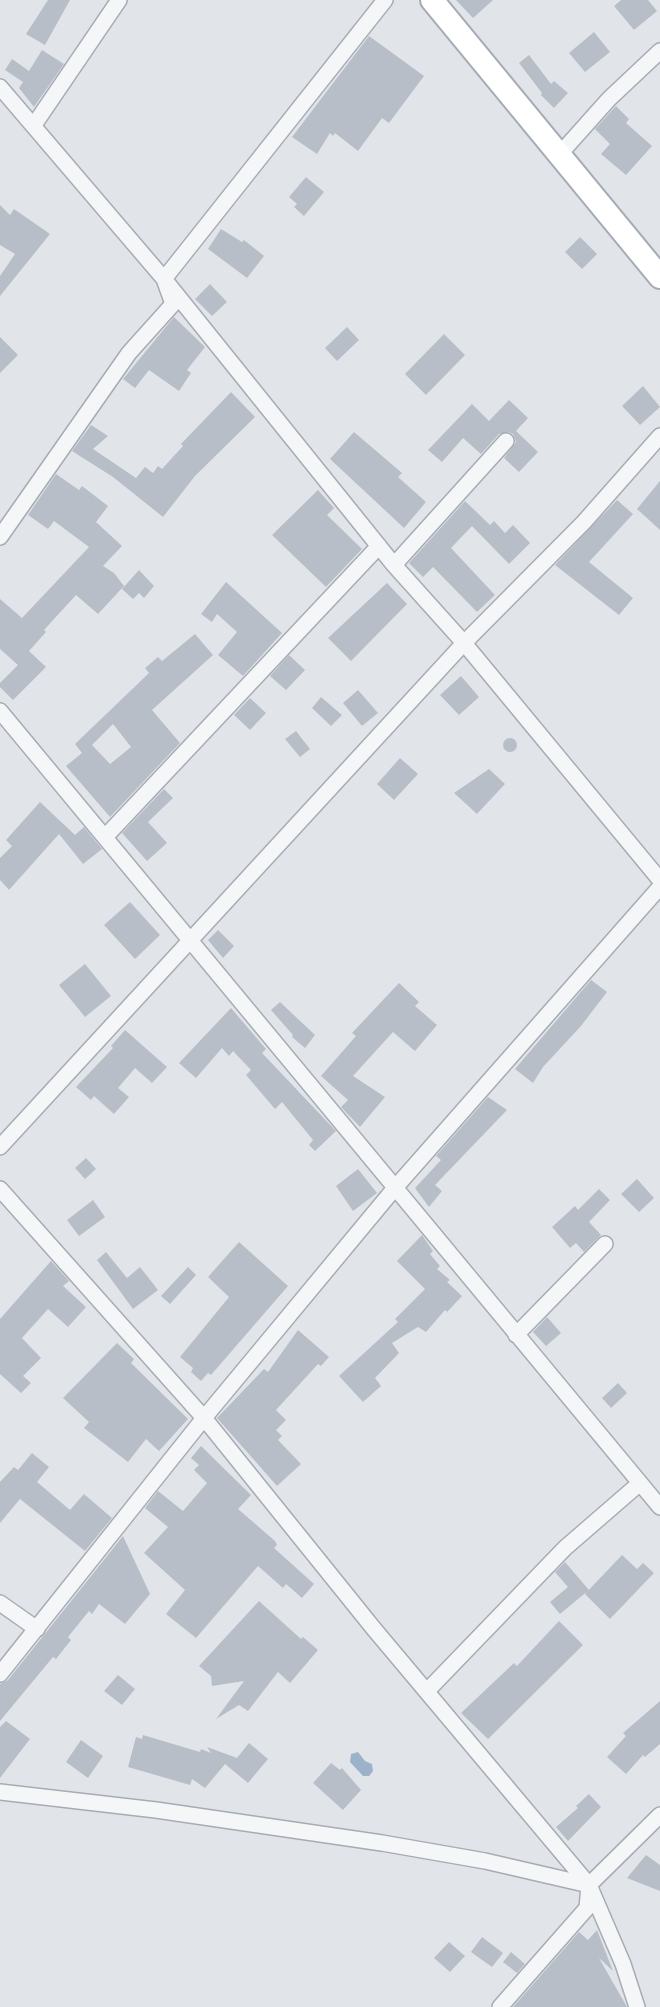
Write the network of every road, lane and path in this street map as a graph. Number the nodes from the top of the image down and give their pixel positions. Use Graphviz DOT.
graph roads {
  1 [pos="119,0"];
  2 [pos="385,0"];
  3 [pos="432,0"];
  4 [pos="660,51"];
  5 [pos="0,87"];
  6 [pos="33,125"];
  7 [pos="560,154"];
  8 [pos="660,277"];
  9 [pos="164,279"];
  10 [pos="660,436"];
  11 [pos="506,441"];
  12 [pos="0,537"];
  13 [pos="379,546"];
  14 [pos="394,565"];
  15 [pos="464,643"];
  16 [pos="0,711"];
  17 [pos="106,836"];
  18 [pos="660,880"];
  19 [pos="660,887"];
  20 [pos="189,940"];
  21 [pos="0,1147"];
  22 [pos="0,1188"];
  23 [pos="394,1189"];
  24 [pos="605,1244"];
  25 [pos="516,1335"];
  26 [pos="204,1418"];
  27 [pos="640,1483"];
  28 [pos="660,1507"];
  29 [pos="0,1603"];
  30 [pos="37,1629"];
  31 [pos="0,1674"];
  32 [pos="427,1691"];
  33 [pos="0,1792"];
  34 [pos="660,1815"];
  35 [pos="589,1886"];
  36 [pos="500,2007"];
  37 [pos="636,2007"];
  1 -- 6 [label="street"];
  2 -- 9 [label="street"];
  3 -- 7 [label="main road"];
  4 -- 7 [label="street"];
  5 -- 6 [label="street"];
  6 -- 9 [label="street"];
  7 -- 8 [label="main road"];
  9 -- 12 [label="street"];
  9 -- 13 [label="street"];
  10 -- 15 [label="street"];
  11 -- 14 [label="street"];
  13 -- 14 [label="street"];
  13 -- 17 [label="street"];
  14 -- 15 [label="street"];
  15 -- 18 [label="street"];
  15 -- 20 [label="street"];
  16 -- 17 [label="street"];
  17 -- 20 [label="street"];
  19 -- 23 [label="street"];
  20 -- 21 [label="street"];
  20 -- 23 [label="street"];
  22 -- 26 [label="street"];
  23 -- 25 [label="street"];
  23 -- 26 [label="street"];
  24 -- 25 [label="street"];
  25 -- 27 [label="street"];
  26 -- 30 [label="street"];
  26 -- 32 [label="street"];
  27 -- 28 [label="street"];
  27 -- 32 [label="street"];
  29 -- 30 [label="street"];
  30 -- 31 [label="street"];
  32 -- 35 [label="street"];
  33 -- 35 [label="street"];
  34 -- 35 [label="street"];
  35 -- 36 [label="street"];
  35 -- 37 [label="street"];
}
